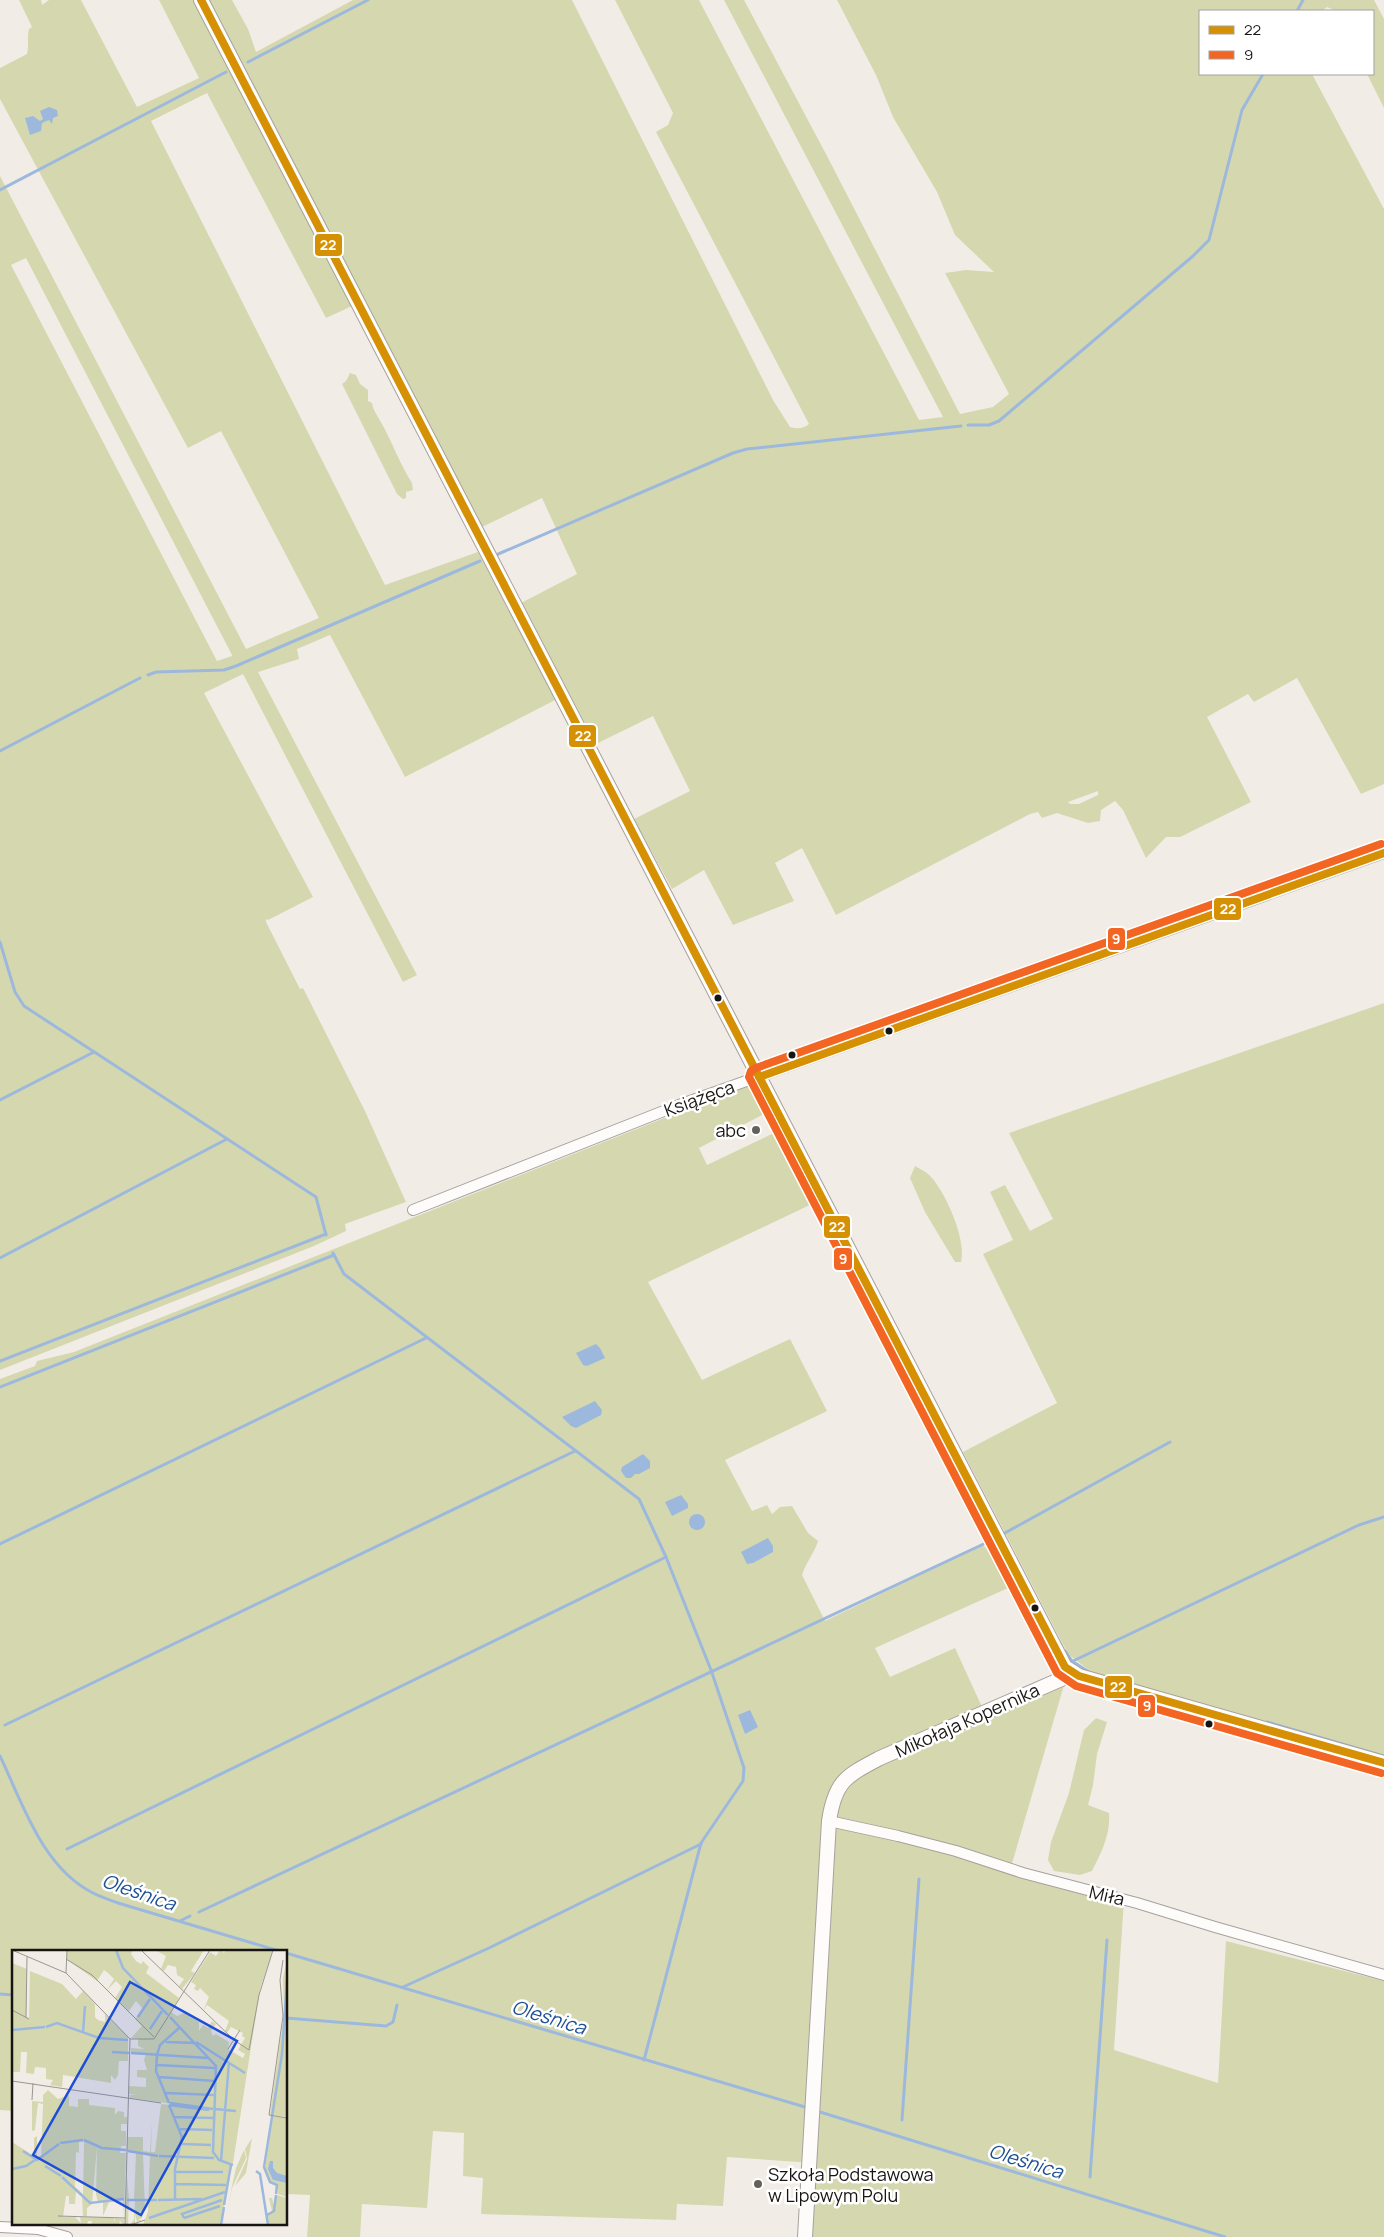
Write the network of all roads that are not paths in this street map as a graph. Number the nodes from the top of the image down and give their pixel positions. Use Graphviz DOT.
graph roads {
  1 [pos="201,0"];
  2 [pos="1384,854"];
  3 [pos="760,1077"];
  4 [pos="413,1210"];
  5 [pos="1072,1673"];
  6 [pos="1384,1763"];
  7 [pos="829,1821"];
  8 [pos="1384,1975"];
  9 [pos="0,2227"];
  10 [pos="38,2230"];
  11 [pos="67,2237"];
  12 [pos="805,2237"];
  1 -- 3 [label="street"];
  2 -- 3 [label="street, Książęca"];
  3 -- 4 [label="street, Książęca"];
  3 -- 5 [label="street"];
  5 -- 6 [label="street"];
  5 -- 7 [label="street, Mikołaja Kopernika"];
  7 -- 8 [label="street, Miła"];
  7 -- 12 [label="street, Mikołaja Kopernika"];
  9 -- 10 [label="street"];
  10 -- 11 [label="street"];
}
